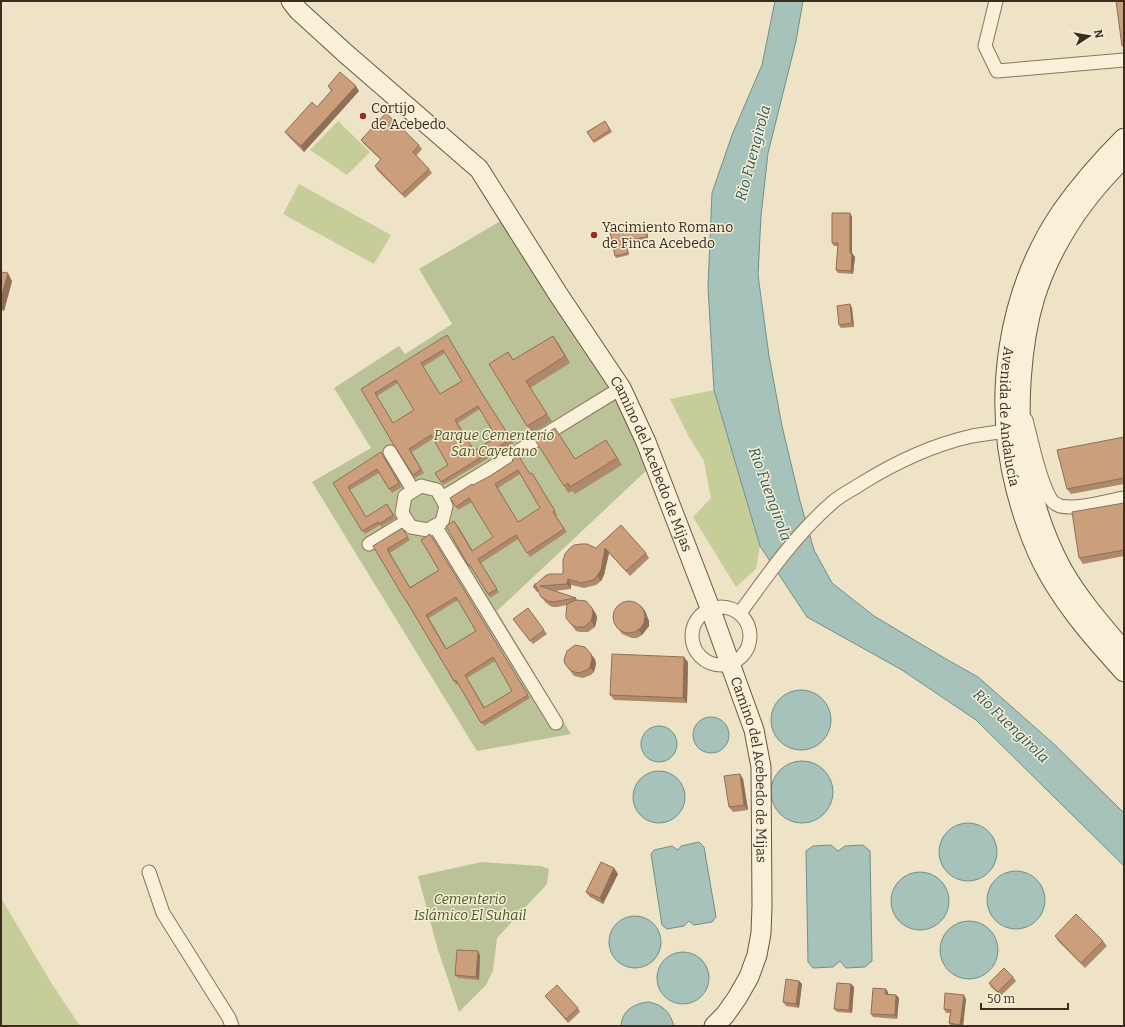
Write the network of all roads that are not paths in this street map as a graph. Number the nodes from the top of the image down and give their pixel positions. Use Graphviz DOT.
graph roads {
  1 [pos="291,1"];
  2 [pos="996,1"];
  3 [pos="1124,60"];
  4 [pos="1124,138"];
  5 [pos="1124,158"];
  6 [pos="621,388"];
  7 [pos="1021,399"];
  8 [pos="1005,431"];
  9 [pos="390,452"];
  10 [pos="413,490"];
  11 [pos="442,498"];
  12 [pos="1124,498"];
  13 [pos="407,521"];
  14 [pos="435,526"];
  15 [pos="369,544"];
  16 [pos="710,608"];
  17 [pos="740,613"];
  18 [pos="1124,651"];
  19 [pos="730,664"];
  20 [pos="1124,672"];
  21 [pos="556,723"];
  22 [pos="149,872"];
  23 [pos="232,1026"];
  24 [pos="714,1026"];
  1 -- 6 [label="street, Camino del Acebedo de Mijas"];
  2 -- 3 [label="street"];
  4 -- 8 [label="street, Avenida de Andalucía"];
  5 -- 7 [label="street, Avenida de Andalucía"];
  6 -- 11 [label="street"];
  6 -- 16 [label="street, Camino del Acebedo de Mijas"];
  7 -- 12 [label="street"];
  7 -- 18 [label="street, Avenida de Andalucía"];
  8 -- 17 [label="street"];
  8 -- 20 [label="street, Avenida de Andalucía"];
  9 -- 10 [label="street"];
  10 -- 11 [label="street"];
  10 -- 13 [label="street"];
  11 -- 14 [label="street"];
  13 -- 14 [label="street"];
  13 -- 15 [label="street"];
  14 -- 21 [label="street"];
  16 -- 17 [label="street"];
  16 -- 19 [label="street, Camino del Acebedo de Mijas"];
  16 -- 19 [label="street"];
  17 -- 19 [label="street"];
  19 -- 24 [label="street, Camino del Acebedo de Mijas"];
  22 -- 23 [label="street"];
}
